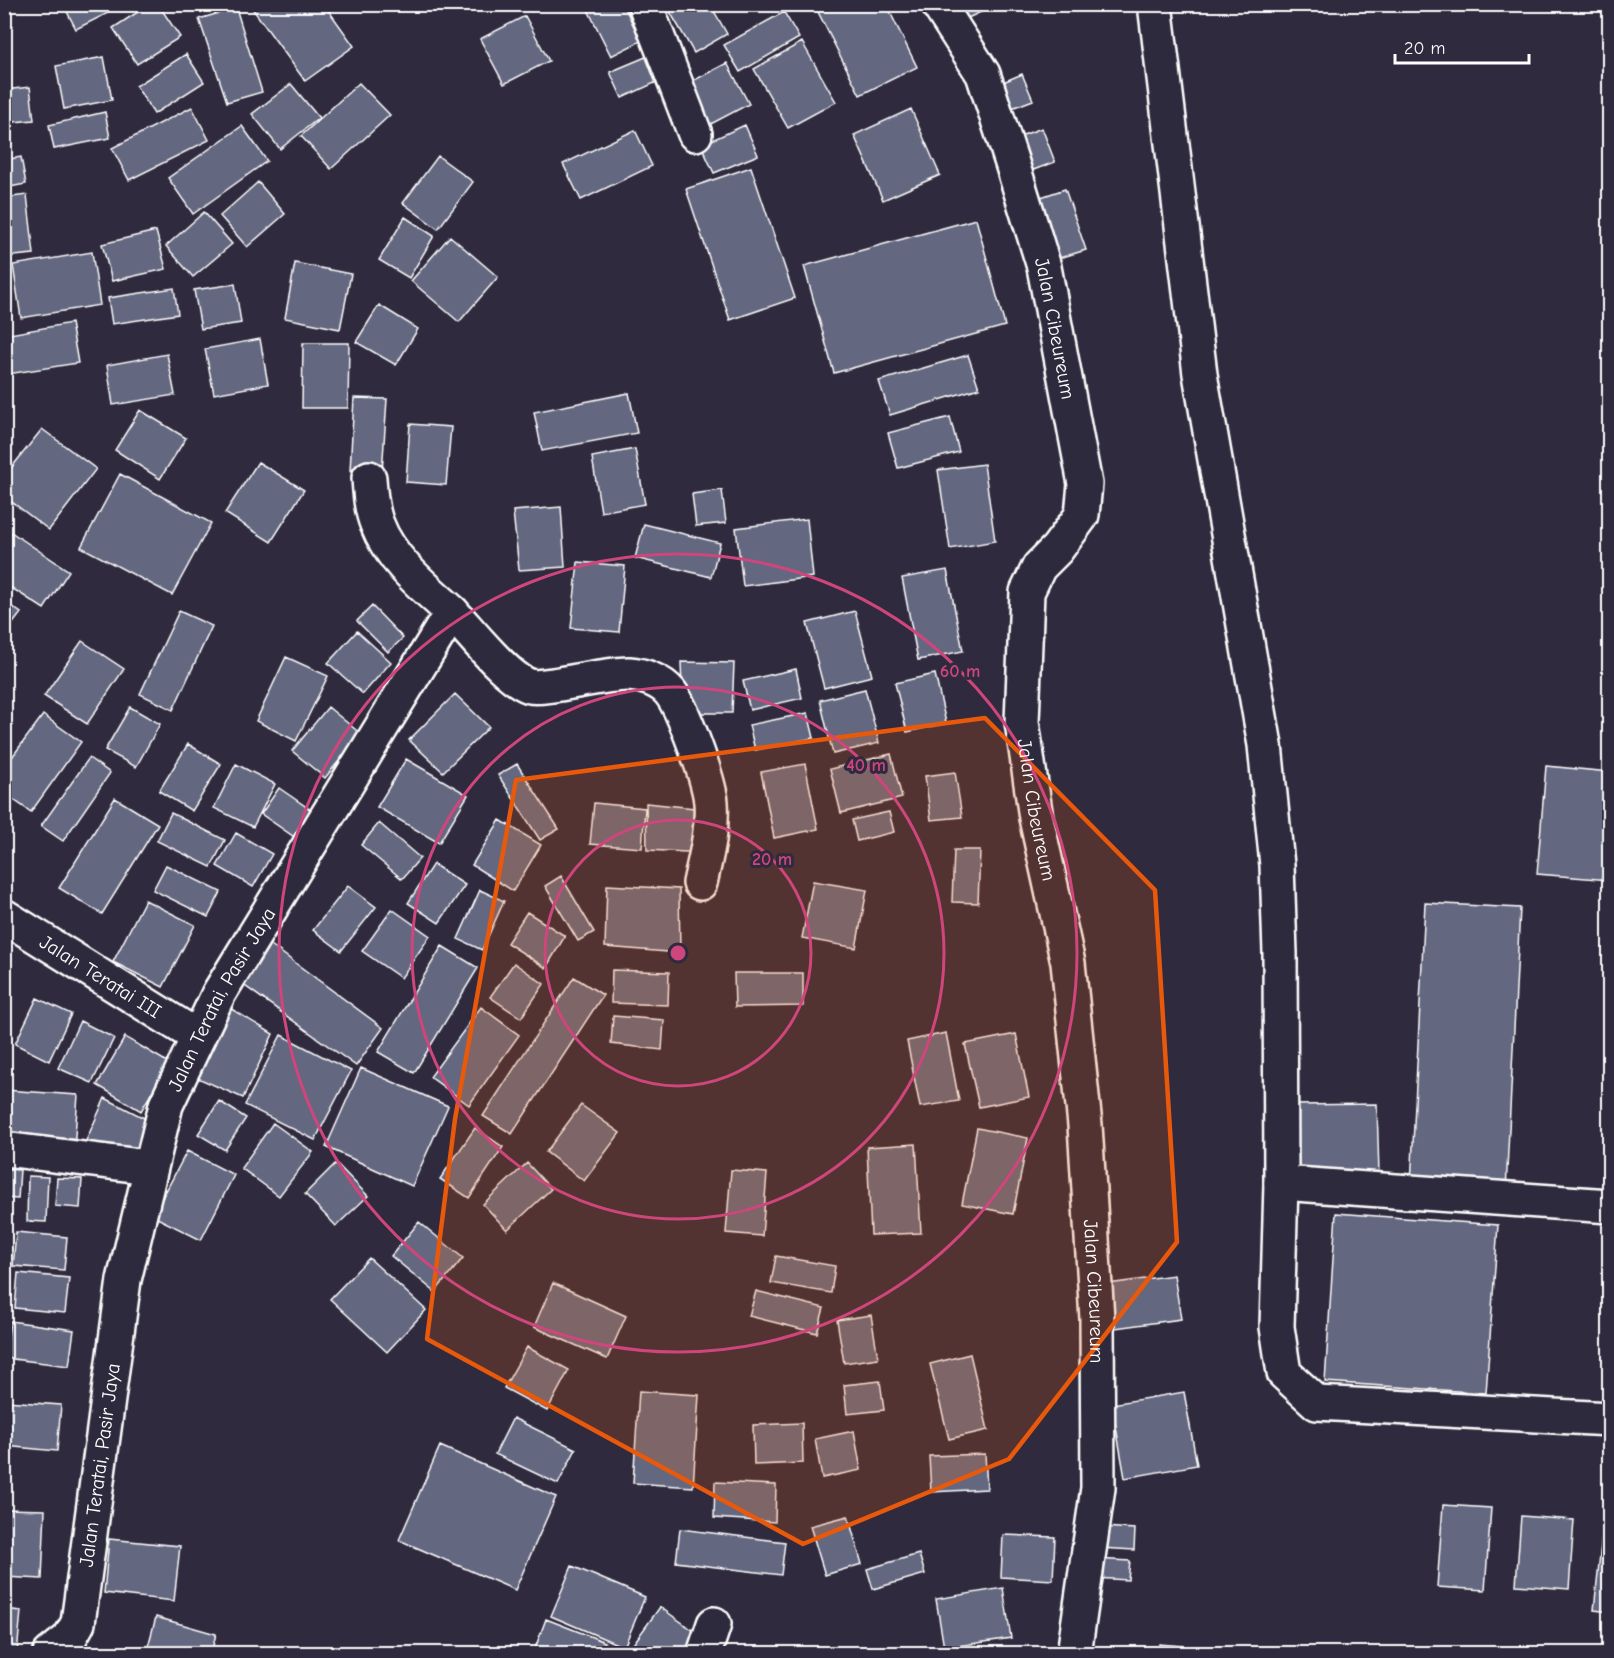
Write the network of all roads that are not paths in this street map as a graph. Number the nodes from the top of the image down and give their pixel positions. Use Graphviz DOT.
graph roads {
  1 [pos="645,4"];
  2 [pos="938,4"];
  3 [pos="1155,4"];
  4 [pos="695,134"];
  5 [pos="369,478"];
  6 [pos="452,612"];
  7 [pos="700,883"];
  8 [pos="4,916"];
  9 [pos="198,1037"];
  10 [pos="4,1149"];
  11 [pos="149,1167"];
  12 [pos="1281,1183"];
  13 [pos="1610,1206"];
  14 [pos="1610,1419"];
  15 [pos="50,1653"];
  16 [pos="1074,1653"];
  1 -- 4 [label="street"];
  2 -- 16 [label="street, Jalan Cibeureum"];
  3 -- 12 [label="street"];
  5 -- 6 [label="street"];
  6 -- 7 [label="street"];
  6 -- 9 [label="street, Jalan Teratai, Pasir Jaya"];
  8 -- 9 [label="street, Jalan Teratai III"];
  9 -- 11 [label="street, Jalan Teratai, Pasir Jaya"];
  10 -- 11 [label="street"];
  11 -- 15 [label="street, Jalan Teratai, Pasir Jaya"];
  12 -- 13 [label="street"];
  12 -- 14 [label="street"];
}
